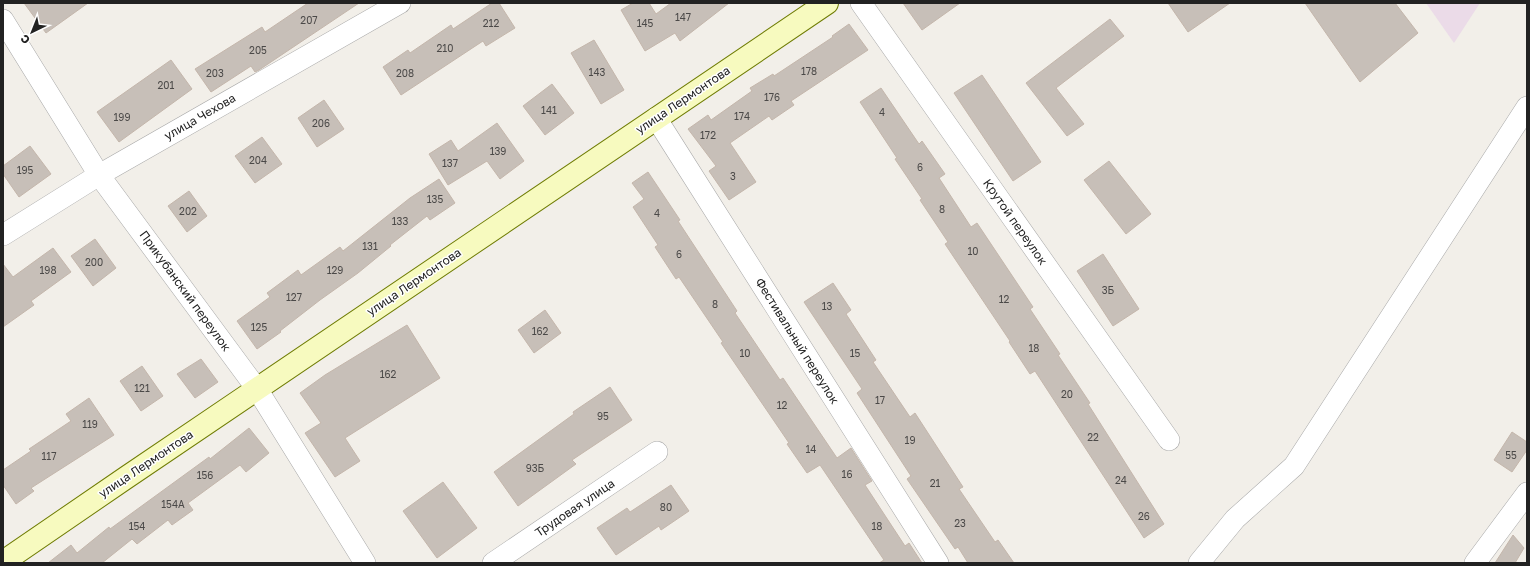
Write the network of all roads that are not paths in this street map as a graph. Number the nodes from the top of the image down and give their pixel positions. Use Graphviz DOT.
graph roads {
  1 [pos="400,3"];
  2 [pos="827,3"];
  3 [pos="861,3"];
  4 [pos="3,20"];
  5 [pos="1527,107"];
  6 [pos="656,118"];
  7 [pos="98,175"];
  8 [pos="3,236"];
  9 [pos="257,389"];
  10 [pos="1169,440"];
  11 [pos="657,452"];
  12 [pos="1527,492"];
  13 [pos="3,562"];
  14 [pos="365,563"];
  15 [pos="493,563"];
  16 [pos="938,563"];
  17 [pos="1199,563"];
  18 [pos="1475,563"];
  1 -- 7 [label="street, улица Чехова"];
  2 -- 6 [label="street, улица Лермонтова"];
  3 -- 10 [label="street, Крутой переулок"];
  4 -- 7 [label="street, Прикубанский переулок"];
  5 -- 17 [label="street"];
  6 -- 9 [label="street, улица Лермонтова"];
  6 -- 16 [label="street, Фестивальный переулок"];
  7 -- 8 [label="street, улица Чехова"];
  7 -- 9 [label="street, Прикубанский переулок"];
  9 -- 13 [label="street, улица Лермонтова"];
  9 -- 14 [label="street, Прикубанский переулок"];
  11 -- 15 [label="street, Трудовая улица"];
  12 -- 18 [label="street"];
}
